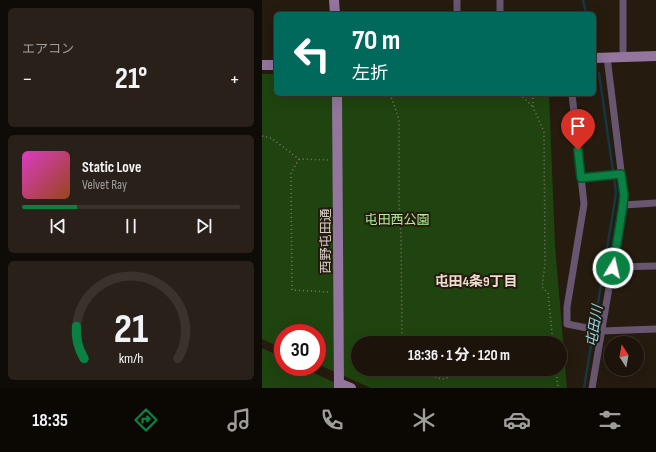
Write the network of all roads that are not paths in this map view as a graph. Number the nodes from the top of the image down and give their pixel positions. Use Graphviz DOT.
graph roads {
  1 [pos="334,0"];
  2 [pos="457,0"];
  3 [pos="500,0"];
  4 [pos="622,0"];
  5 [pos="335,12"];
  6 [pos="457,12"];
  7 [pos="500,12"];
  8 [pos="656,56"];
  9 [pos="607,57"];
  10 [pos="623,57"];
  11 [pos="596,58"];
  12 [pos="262,65"];
  13 [pos="274,65"];
  14 [pos="337,96"];
  15 [pos="572,96"];
  16 [pos="621,174"];
  17 [pos="581,178"];
  18 [pos="656,203"];
  19 [pos="623,205"];
  20 [pos="656,266"];
  21 [pos="613,268"];
  22 [pos="656,329"];
  23 [pos="602,331"];
  24 [pos="339,385"];
  25 [pos="351,388"];
  26 [pos="592,388"];
  1 -- 5 [label="street"];
  2 -- 6 [label="street"];
  3 -- 7 [label="street"];
  4 -- 10 [label="street"];
  8 -- 10 [label="street"];
  9 -- 10 [label="street"];
  9 -- 11 [label="street"];
  9 -- 16 [label="street"];
  12 -- 13 [label="street"];
  14 -- 24 [label="street, 西野屯田通"];
  15 -- 17 [label="street"];
  16 -- 17 [label="street"];
  16 -- 19 [label="street"];
  17 -- 23 [label="street"];
  18 -- 19 [label="street"];
  19 -- 21 [label="street"];
  20 -- 21 [label="street"];
  21 -- 23 [label="street"];
  22 -- 23 [label="street"];
  23 -- 26 [label="street"];
  24 -- 25 [label="street"];
}
